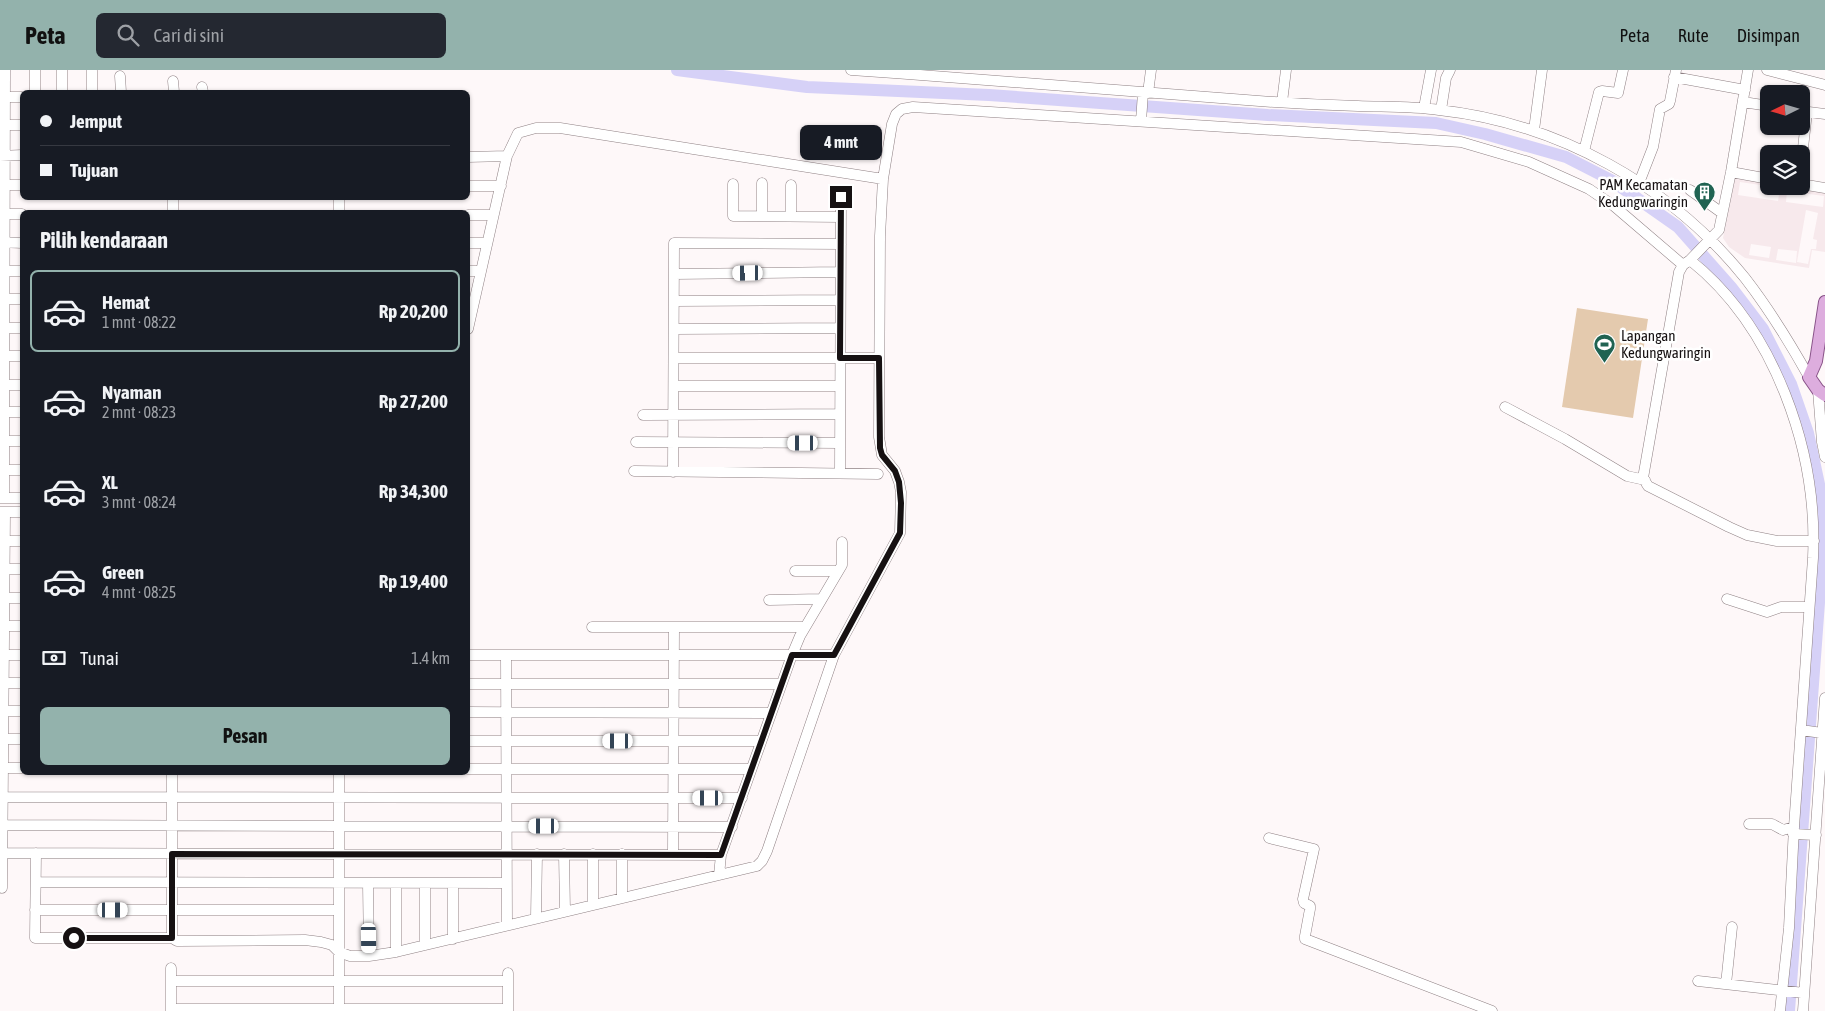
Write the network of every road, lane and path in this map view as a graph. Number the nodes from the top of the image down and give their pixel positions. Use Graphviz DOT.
graph roads {
  1 [pos="5,70"];
  2 [pos="34,70"];
  3 [pos="62,70"];
  4 [pos="852,70"];
  5 [pos="857,70"];
  6 [pos="1151,70"];
  7 [pos="1286,70"];
  8 [pos="1431,70"];
  9 [pos="1450,70"];
  10 [pos="1542,70"];
  11 [pos="1624,70"];
  12 [pos="1748,70"];
  13 [pos="1767,70"];
  14 [pos="92,71"];
  15 [pos="927,73"];
  16 [pos="1675,74"];
  17 [pos="120,76"];
  18 [pos="173,82"];
  19 [pos="1825,85"];
  20 [pos="35,90"];
  21 [pos="62,90"];
  22 [pos="92,90"];
  23 [pos="120,90"];
  24 [pos="174,90"];
  25 [pos="1745,90"];
  26 [pos="1144,93"];
  27 [pos="2,97"];
  28 [pos="20,97"];
  29 [pos="1282,102"];
  30 [pos="1743,102"];
  31 [pos="1760,105"];
  32 [pos="1424,108"];
  33 [pos="1440,110"];
  34 [pos="1810,112"];
  35 [pos="1825,114"];
  36 [pos="1142,117"];
  37 [pos="20,125"];
  38 [pos="2,126"];
  39 [pos="1534,130"];
  40 [pos="1584,151"];
  41 [pos="20,155"];
  42 [pos="2,156"];
  43 [pos="507,156"];
  44 [pos="470,157"];
  45 [pos="1731,172"];
  46 [pos="1760,177"];
  47 [pos="883,179"];
  48 [pos="1639,183"];
  49 [pos="734,184"];
  50 [pos="762,184"];
  51 [pos="2,185"];
  52 [pos="20,185"];
  53 [pos="791,185"];
  54 [pos="470,186"];
  55 [pos="500,186"];
  56 [pos="1810,186"];
  57 [pos="1825,188"];
  58 [pos="1690,190"];
  59 [pos="841,197"];
  60 [pos="1722,213"];
  61 [pos="2,214"];
  62 [pos="20,214"];
  63 [pos="470,215"];
  64 [pos="493,215"];
  65 [pos="762,216"];
  66 [pos="790,216"];
  67 [pos="841,216"];
  68 [pos="2,242"];
  69 [pos="20,242"];
  70 [pos="1708,242"];
  71 [pos="470,243"];
  72 [pos="487,243"];
  73 [pos="841,244"];
  74 [pos="1690,260"];
  75 [pos="2,271"];
  76 [pos="20,271"];
  77 [pos="480,271"];
  78 [pos="470,272"];
  79 [pos="840,272"];
  80 [pos="674,274"];
  81 [pos="2,299"];
  82 [pos="20,299"];
  83 [pos="471,299"];
  84 [pos="840,300"];
  85 [pos="674,301"];
  86 [pos="1825,302"];
  87 [pos="2,328"];
  88 [pos="20,328"];
  89 [pos="840,328"];
  90 [pos="674,329"];
  91 [pos="2,356"];
  92 [pos="20,356"];
  93 [pos="674,358"];
  94 [pos="840,358"];
  95 [pos="879,358"];
  96 [pos="1809,377"];
  97 [pos="2,385"];
  98 [pos="20,385"];
  99 [pos="674,386"];
  100 [pos="840,386"];
  101 [pos="1822,393"];
  102 [pos="1505,407"];
  103 [pos="2,412"];
  104 [pos="20,412"];
  105 [pos="674,414"];
  106 [pos="840,414"];
  107 [pos="643,415"];
  108 [pos="2,441"];
  109 [pos="20,441"];
  110 [pos="636,442"];
  111 [pos="673,442"];
  112 [pos="840,443"];
  113 [pos="1825,457"];
  114 [pos="2,470"];
  115 [pos="20,470"];
  116 [pos="634,471"];
  117 [pos="673,472"];
  118 [pos="840,473"];
  119 [pos="878,474"];
  120 [pos="1645,480"];
  121 [pos="2,498"];
  122 [pos="20,498"];
  123 [pos="2,512"];
  124 [pos="20,512"];
  125 [pos="1818,536"];
  126 [pos="2,541"];
  127 [pos="20,541"];
  128 [pos="842,542"];
  129 [pos="2,569"];
  130 [pos="20,569"];
  131 [pos="795,571"];
  132 [pos="838,571"];
  133 [pos="2,598"];
  134 [pos="20,598"];
  135 [pos="822,599"];
  136 [pos="1727,599"];
  137 [pos="769,600"];
  138 [pos="1809,607"];
  139 [pos="2,626"];
  140 [pos="20,626"];
  141 [pos="592,627"];
  142 [pos="674,627"];
  143 [pos="805,627"];
  144 [pos="2,655"];
  145 [pos="20,655"];
  146 [pos="470,655"];
  147 [pos="506,655"];
  148 [pos="674,655"];
  149 [pos="792,655"];
  150 [pos="834,655"];
  151 [pos="2,683"];
  152 [pos="20,683"];
  153 [pos="470,684"];
  154 [pos="506,684"];
  155 [pos="674,684"];
  156 [pos="780,684"];
  157 [pos="1825,698"];
  158 [pos="20,711"];
  159 [pos="2,712"];
  160 [pos="470,712"];
  161 [pos="506,712"];
  162 [pos="674,712"];
  163 [pos="771,713"];
  164 [pos="1803,730"];
  165 [pos="4,739"];
  166 [pos="20,739"];
  167 [pos="1821,739"];
  168 [pos="470,741"];
  169 [pos="506,741"];
  170 [pos="674,741"];
  171 [pos="762,741"];
  172 [pos="2,768"];
  173 [pos="20,768"];
  174 [pos="470,769"];
  175 [pos="507,769"];
  176 [pos="674,769"];
  177 [pos="750,769"];
  178 [pos="172,775"];
  179 [pos="339,775"];
  180 [pos="2,797"];
  181 [pos="172,797"];
  182 [pos="339,797"];
  183 [pos="507,797"];
  184 [pos="674,798"];
  185 [pos="742,798"];
  186 [pos="1749,824"];
  187 [pos="2,825"];
  188 [pos="172,825"];
  189 [pos="339,826"];
  190 [pos="507,826"];
  191 [pos="674,827"];
  192 [pos="732,827"];
  193 [pos="1795,832"];
  194 [pos="1813,835"];
  195 [pos="1268,838"];
  196 [pos="3,853"];
  197 [pos="36,853"];
  198 [pos="172,854"];
  199 [pos="338,854"];
  200 [pos="506,854"];
  201 [pos="536,854"];
  202 [pos="564,854"];
  203 [pos="593,854"];
  204 [pos="622,854"];
  205 [pos="674,854"];
  206 [pos="721,855"];
  207 [pos="719,875"];
  208 [pos="36,882"];
  209 [pos="171,882"];
  210 [pos="338,883"];
  211 [pos="368,883"];
  212 [pos="396,883"];
  213 [pos="425,883"];
  214 [pos="453,883"];
  215 [pos="506,883"];
  216 [pos="2,888"];
  217 [pos="622,898"];
  218 [pos="593,904"];
  219 [pos="35,910"];
  220 [pos="171,910"];
  221 [pos="339,910"];
  222 [pos="565,911"];
  223 [pos="536,918"];
  224 [pos="507,924"];
  225 [pos="1732,927"];
  226 [pos="172,938"];
  227 [pos="453,939"];
  228 [pos="425,945"];
  229 [pos="339,952"];
  230 [pos="396,952"];
  231 [pos="369,956"];
  232 [pos="171,968"];
  233 [pos="171,981"];
  234 [pos="339,981"];
  235 [pos="1698,981"];
  236 [pos="1726,984"];
  237 [pos="1783,991"];
  238 [pos="1802,992"];
  239 [pos="171,1010"];
  240 [pos="339,1010"];
  241 [pos="508,1010"];
  242 [pos="1492,1011"];
  243 [pos="1780,1011"];
  244 [pos="1803,1011"];
  1 -- 27 [label="street"];
  2 -- 20 [label="street"];
  3 -- 21 [label="street"];
  4 -- 5 [label="street"];
  5 -- 15 [label="street"];
  6 -- 26 [label="street"];
  7 -- 29 [label="street"];
  8 -- 32 [label="street"];
  9 -- 33 [label="street"];
  10 -- 39 [label="street"];
  11 -- 40 [label="street"];
  12 -- 25 [label="street"];
  13 -- 19 [label="street"];
  14 -- 22 [label="street"];
  15 -- 26 [label="street"];
  16 -- 25 [label="street"];
  16 -- 48 [label="street"];
  17 -- 23 [label="street"];
  18 -- 24 [label="street"];
  25 -- 30 [label="street"];
  26 -- 29 [label="street"];
  26 -- 36 [label="street"];
  27 -- 28 [label="street"];
  27 -- 38 [label="street"];
  29 -- 32 [label="street"];
  30 -- 31 [label="street"];
  30 -- 45 [label="street"];
  32 -- 33 [label="street"];
  33 -- 39 [label="street"];
  34 -- 35 [label="street"];
  36 -- 47 [label="street"];
  36 -- 74 [label="street"];
  37 -- 38 [label="street"];
  38 -- 42 [label="street"];
  39 -- 40 [label="street"];
  40 -- 48 [label="street"];
  41 -- 42 [label="street"];
  42 -- 51 [label="street"];
  43 -- 44 [label="street"];
  43 -- 47 [label="street"];
  43 -- 55 [label="street"];
  45 -- 46 [label="street"];
  45 -- 60 [label="street"];
  47 -- 95 [label="street"];
  48 -- 70 [label="street"];
  49 -- 65 [label="street"];
  50 -- 65 [label="street"];
  51 -- 52 [label="street"];
  51 -- 61 [label="street"];
  53 -- 66 [label="street"];
  54 -- 55 [label="street"];
  55 -- 64 [label="street"];
  56 -- 57 [label="street"];
  58 -- 60 [label="street"];
  59 -- 67 [label="street"];
  60 -- 70 [label="street"];
  61 -- 62 [label="street"];
  61 -- 68 [label="street"];
  63 -- 64 [label="street"];
  64 -- 72 [label="street"];
  65 -- 66 [label="street"];
  66 -- 67 [label="street"];
  67 -- 73 [label="street"];
  68 -- 69 [label="street"];
  68 -- 75 [label="street"];
  70 -- 74 [label="street"];
  70 -- 96 [label="street"];
  71 -- 72 [label="street"];
  72 -- 77 [label="street"];
  73 -- 79 [label="street"];
  73 -- 80 [label="street"];
  74 -- 120 [label="street"];
  74 -- 125 [label="street"];
  75 -- 76 [label="street"];
  75 -- 81 [label="street"];
  77 -- 78 [label="street"];
  77 -- 83 [label="street"];
  79 -- 80 [label="street"];
  79 -- 84 [label="street"];
  80 -- 85 [label="street"];
  81 -- 82 [label="street"];
  81 -- 87 [label="street"];
  84 -- 85 [label="street"];
  84 -- 89 [label="street"];
  85 -- 90 [label="street"];
  86 -- 96 [label="main road"];
  87 -- 88 [label="street"];
  87 -- 91 [label="street"];
  89 -- 90 [label="street"];
  89 -- 94 [label="street"];
  90 -- 93 [label="street"];
  91 -- 92 [label="street"];
  91 -- 97 [label="street"];
  93 -- 94 [label="street"];
  93 -- 99 [label="street"];
  94 -- 95 [label="street"];
  94 -- 100 [label="street"];
  95 -- 150 [label="street"];
  96 -- 101 [label="main road"];
  97 -- 98 [label="street"];
  97 -- 103 [label="street"];
  99 -- 100 [label="street"];
  99 -- 105 [label="street"];
  100 -- 106 [label="street"];
  101 -- 113 [label="street"];
  102 -- 120 [label="street"];
  103 -- 104 [label="street"];
  103 -- 108 [label="street"];
  105 -- 106 [label="street"];
  105 -- 107 [label="street"];
  105 -- 111 [label="street"];
  106 -- 112 [label="street"];
  108 -- 109 [label="street"];
  108 -- 114 [label="street"];
  110 -- 111 [label="street"];
  111 -- 112 [label="street"];
  111 -- 117 [label="street"];
  112 -- 118 [label="street"];
  114 -- 115 [label="street"];
  114 -- 121 [label="street"];
  116 -- 117 [label="street"];
  117 -- 118 [label="street"];
  118 -- 119 [label="street"];
  120 -- 125 [label="street"];
  121 -- 122 [label="street"];
  123 -- 124 [label="street"];
  123 -- 126 [label="street"];
  125 -- 138 [label="street"];
  126 -- 127 [label="street"];
  126 -- 129 [label="street"];
  128 -- 132 [label="street"];
  129 -- 130 [label="street"];
  129 -- 133 [label="street"];
  131 -- 132 [label="street"];
  132 -- 135 [label="street"];
  133 -- 134 [label="street"];
  133 -- 139 [label="street"];
  135 -- 137 [label="street"];
  135 -- 143 [label="street"];
  136 -- 138 [label="street"];
  138 -- 164 [label="street"];
  139 -- 140 [label="street"];
  139 -- 144 [label="street"];
  141 -- 142 [label="street"];
  142 -- 143 [label="street"];
  142 -- 148 [label="street"];
  143 -- 149 [label="street"];
  144 -- 145 [label="street"];
  144 -- 151 [label="street"];
  146 -- 147 [label="street"];
  147 -- 148 [label="street"];
  147 -- 154 [label="street"];
  148 -- 149 [label="street"];
  148 -- 155 [label="street"];
  149 -- 150 [label="street"];
  149 -- 156 [label="street"];
  150 -- 207 [label="street"];
  151 -- 152 [label="street"];
  151 -- 159 [label="street"];
  153 -- 154 [label="street"];
  154 -- 155 [label="street"];
  154 -- 161 [label="street"];
  155 -- 156 [label="street"];
  155 -- 162 [label="street"];
  156 -- 163 [label="street"];
  157 -- 167 [label="street"];
  158 -- 159 [label="street"];
  159 -- 165 [label="street"];
  160 -- 161 [label="street"];
  161 -- 162 [label="street"];
  161 -- 169 [label="street"];
  162 -- 163 [label="street"];
  162 -- 170 [label="street"];
  163 -- 171 [label="street"];
  164 -- 167 [label="street"];
  164 -- 193 [label="street"];
  165 -- 166 [label="street"];
  165 -- 172 [label="street"];
  167 -- 194 [label="street"];
  168 -- 169 [label="street"];
  169 -- 170 [label="street"];
  169 -- 175 [label="street"];
  170 -- 171 [label="street"];
  170 -- 176 [label="street"];
  171 -- 177 [label="street"];
  172 -- 173 [label="street"];
  172 -- 180 [label="street"];
  174 -- 175 [label="street"];
  175 -- 176 [label="street"];
  175 -- 183 [label="street"];
  176 -- 177 [label="street"];
  176 -- 184 [label="street"];
  177 -- 185 [label="street"];
  178 -- 181 [label="street"];
  179 -- 182 [label="street"];
  180 -- 181 [label="street"];
  180 -- 187 [label="street"];
  181 -- 182 [label="street"];
  181 -- 188 [label="street"];
  182 -- 183 [label="street"];
  182 -- 189 [label="street"];
  183 -- 184 [label="street"];
  183 -- 190 [label="street"];
  184 -- 185 [label="street"];
  184 -- 191 [label="street"];
  185 -- 192 [label="street"];
  186 -- 193 [label="street"];
  187 -- 188 [label="street"];
  187 -- 196 [label="street"];
  188 -- 189 [label="street"];
  188 -- 198 [label="street"];
  189 -- 190 [label="street"];
  189 -- 199 [label="street"];
  190 -- 191 [label="street"];
  190 -- 200 [label="street"];
  191 -- 192 [label="street"];
  191 -- 205 [label="street"];
  192 -- 206 [label="street"];
  193 -- 194 [label="street"];
  193 -- 237 [label="street"];
  194 -- 238 [label="street"];
  195 -- 242 [label="street"];
  196 -- 197 [label="street"];
  196 -- 216 [label="street"];
  197 -- 198 [label="street"];
  197 -- 208 [label="street"];
  198 -- 199 [label="street"];
  198 -- 209 [label="street"];
  199 -- 200 [label="street"];
  199 -- 210 [label="street"];
  200 -- 201 [label="street"];
  200 -- 215 [label="street"];
  201 -- 202 [label="street"];
  201 -- 223 [label="street"];
  202 -- 203 [label="street"];
  202 -- 222 [label="street"];
  203 -- 204 [label="street"];
  203 -- 218 [label="street"];
  204 -- 205 [label="street"];
  204 -- 217 [label="street"];
  205 -- 206 [label="street"];
  206 -- 207 [label="street"];
  207 -- 217 [label="street"];
  208 -- 209 [label="street"];
  208 -- 219 [label="street"];
  209 -- 210 [label="street"];
  209 -- 220 [label="street"];
  210 -- 211 [label="street"];
  210 -- 221 [label="street"];
  211 -- 212 [label="street"];
  211 -- 231 [label="street"];
  212 -- 213 [label="street"];
  212 -- 230 [label="street"];
  213 -- 214 [label="street"];
  213 -- 228 [label="street"];
  214 -- 215 [label="street"];
  214 -- 227 [label="street"];
  215 -- 224 [label="street"];
  217 -- 218 [label="street"];
  218 -- 222 [label="street"];
  219 -- 220 [label="street"];
  219 -- 226 [label="street"];
  220 -- 221 [label="street"];
  220 -- 226 [label="street"];
  221 -- 229 [label="street"];
  222 -- 223 [label="street"];
  223 -- 224 [label="street"];
  224 -- 227 [label="street"];
  225 -- 236 [label="street"];
  226 -- 229 [label="street"];
  227 -- 228 [label="street"];
  228 -- 230 [label="street"];
  229 -- 231 [label="street"];
  229 -- 234 [label="street"];
  230 -- 231 [label="street"];
  232 -- 233 [label="street"];
  233 -- 234 [label="street"];
  233 -- 239 [label="street"];
  234 -- 240 [label="street"];
  234 -- 241 [label="street"];
  235 -- 236 [label="street"];
  236 -- 237 [label="street"];
  237 -- 238 [label="street"];
  237 -- 243 [label="street"];
  238 -- 244 [label="street"];
  239 -- 240 [label="street"];
  240 -- 241 [label="street"];
}
